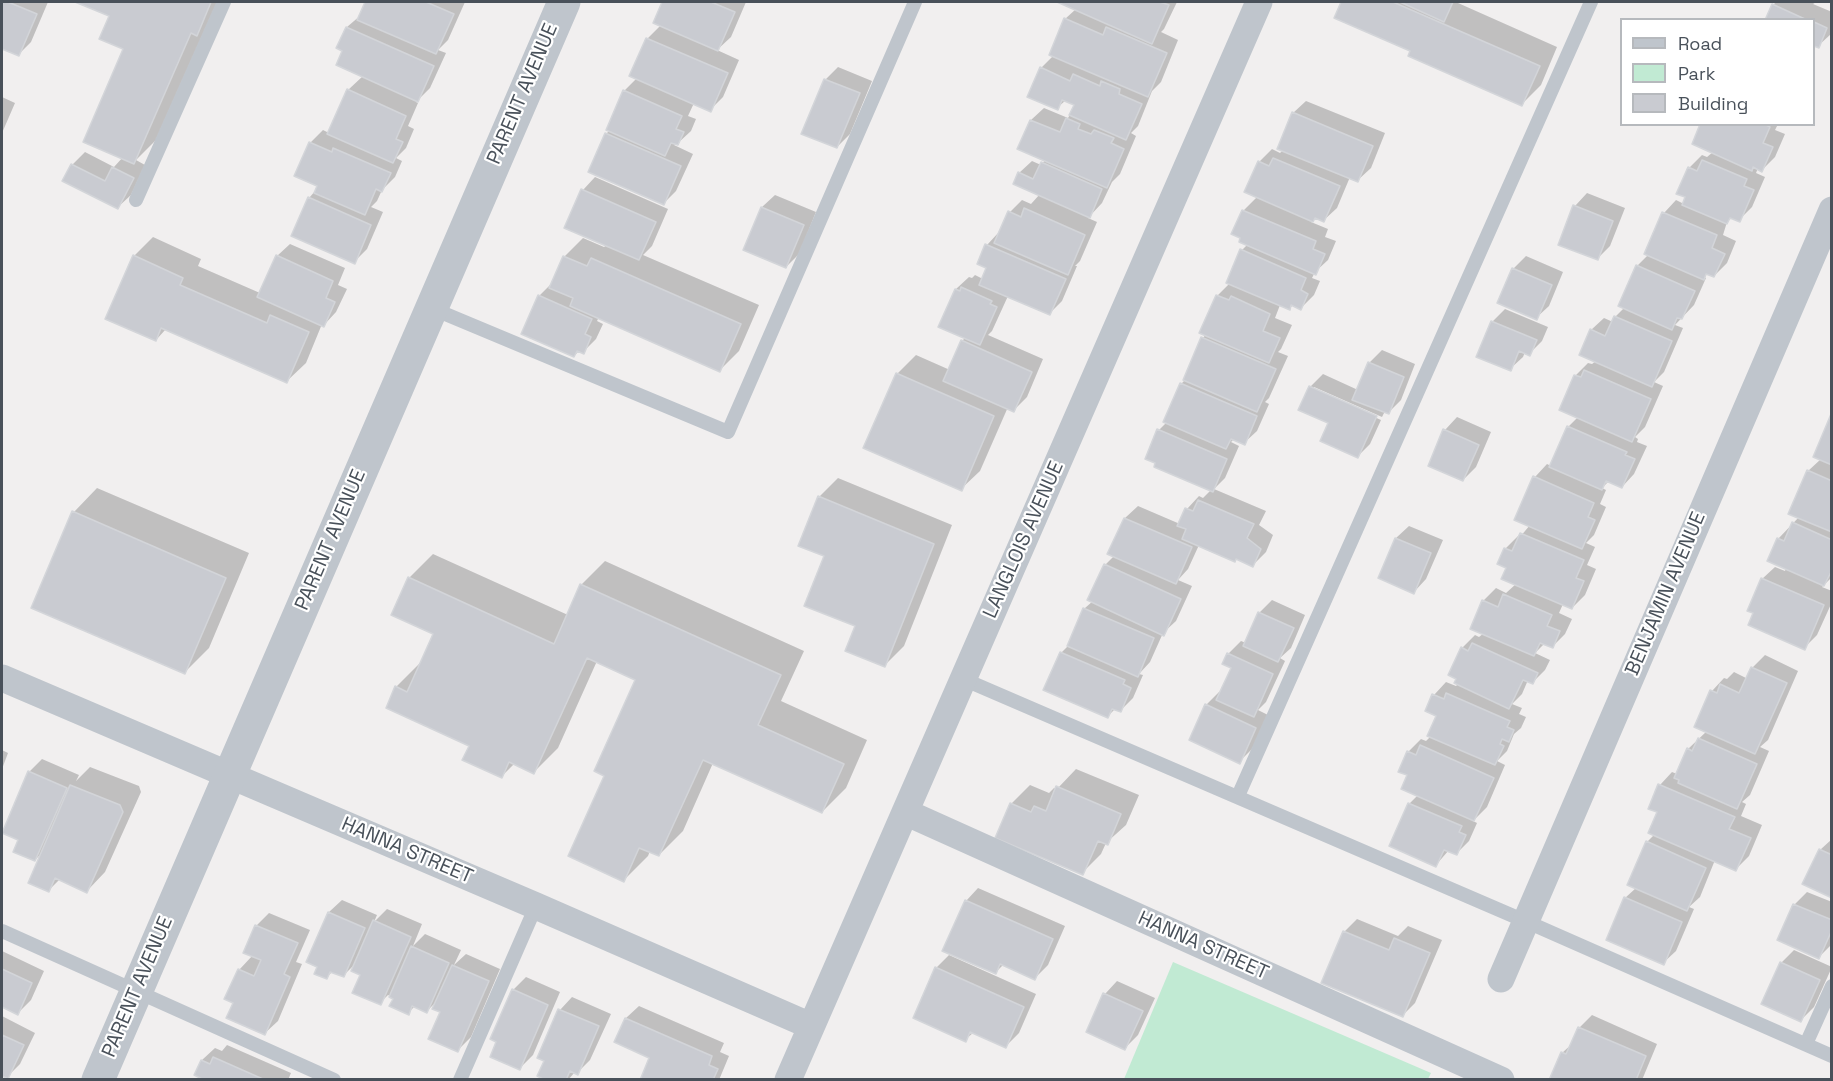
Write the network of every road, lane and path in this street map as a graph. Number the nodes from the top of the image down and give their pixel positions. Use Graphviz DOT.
graph roads {
  1 [pos="224,2"];
  2 [pos="564,2"];
  3 [pos="915,2"];
  4 [pos="1259,2"];
  5 [pos="1591,2"];
  6 [pos="136,200"];
  7 [pos="1832,210"];
  8 [pos="432,308"];
  9 [pos="2,678"];
  10 [pos="963,679"];
  11 [pos="229,776"];
  12 [pos="1238,796"];
  13 [pos="905,812"];
  14 [pos="536,906"];
  15 [pos="1525,921"];
  16 [pos="2,931"];
  17 [pos="1501,979"];
  18 [pos="1832,986"];
  19 [pos="136,991"];
  20 [pos="812,1026"];
  21 [pos="1806,1044"];
  22 [pos="1832,1056"];
  23 [pos="1465,1072"];
  24 [pos="98,1080"];
  25 [pos="334,1080"];
  26 [pos="460,1080"];
  27 [pos="788,1080"];
  28 [pos="1501,1080"];
  1 -- 6 [label="lane"];
  2 -- 8 [label="street, PARENT AVENUE"];
  3 -- 8 [label="lane"];
  4 -- 10 [label="street, LANGLOIS AVENUE"];
  5 -- 12 [label="lane"];
  7 -- 15 [label="street, BENJAMIN AVENUE"];
  8 -- 11 [label="street, PARENT AVENUE"];
  9 -- 11 [label="street, HANNA STREET"];
  10 -- 12 [label="lane"];
  10 -- 13 [label="street, LANGLOIS AVENUE"];
  11 -- 14 [label="street, HANNA STREET"];
  11 -- 19 [label="street, PARENT AVENUE"];
  12 -- 15 [label="lane"];
  13 -- 20 [label="street, LANGLOIS AVENUE"];
  13 -- 23 [label="street, HANNA STREET"];
  14 -- 20 [label="street, HANNA STREET"];
  14 -- 26 [label="lane"];
  15 -- 17 [label="street, BENJAMIN AVENUE"];
  15 -- 21 [label="lane"];
  16 -- 19 [label="lane"];
  18 -- 21 [label="lane"];
  19 -- 24 [label="street, PARENT AVENUE"];
  19 -- 25 [label="lane"];
  20 -- 27 [label="street, LANGLOIS AVENUE"];
  21 -- 22 [label="lane"];
  23 -- 28 [label="street, HANNA STREET"];
}
